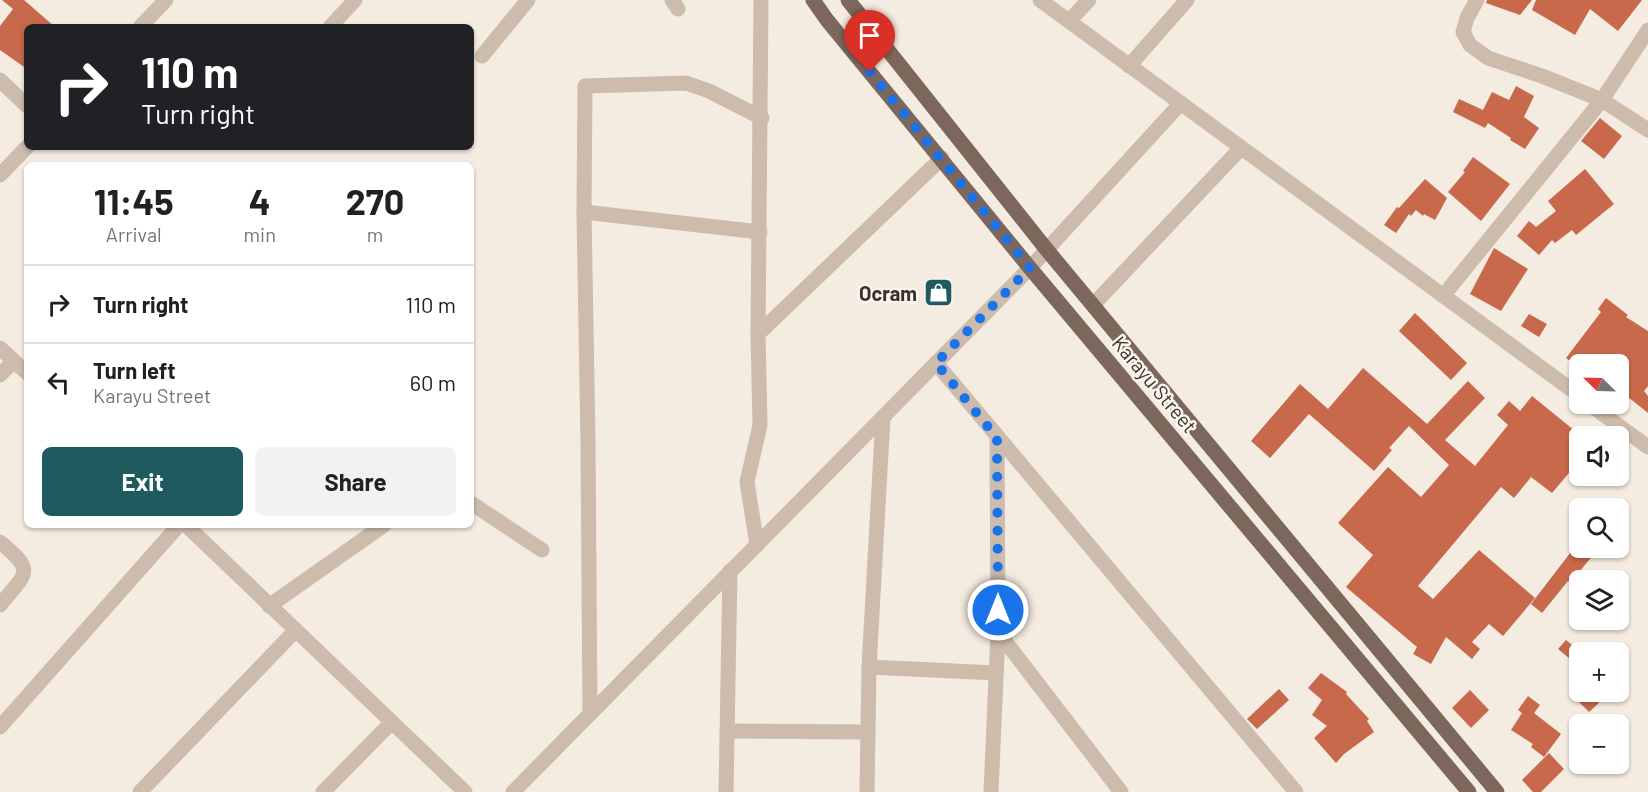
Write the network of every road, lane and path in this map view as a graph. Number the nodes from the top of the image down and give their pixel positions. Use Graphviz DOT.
graph roads {
  1 [pos="166,0"];
  2 [pos="354,0"];
  3 [pos="528,0"];
  4 [pos="761,0"];
  5 [pos="813,0"];
  6 [pos="848,0"];
  7 [pos="1040,0"];
  8 [pos="1089,0"];
  9 [pos="1187,0"];
  10 [pos="1477,0"];
  11 [pos="1069,21"];
  12 [pos="143,24"];
  13 [pos="333,24"];
  14 [pos="1648,30"];
  15 [pos="482,56"];
  16 [pos="1129,66"];
  17 [pos="0,80"];
  18 [pos="1602,100"];
  19 [pos="24,103"];
  20 [pos="1181,103"];
  21 [pos="762,118"];
  22 [pos="1648,130"];
  23 [pos="1241,148"];
  24 [pos="24,150"];
  25 [pos="942,158"];
  26 [pos="0,175"];
  27 [pos="584,212"];
  28 [pos="760,232"];
  29 [pos="1047,250"];
  30 [pos="1030,268"];
  31 [pos="1443,296"];
  32 [pos="1093,305"];
  33 [pos="758,334"];
  34 [pos="0,348"];
  35 [pos="14,361"];
  36 [pos="936,363"];
  37 [pos="24,371"];
  38 [pos="0,375"];
  39 [pos="1569,388"];
  40 [pos="1603,414"];
  41 [pos="883,417"];
  42 [pos="997,438"];
  43 [pos="1648,447"];
  44 [pos="474,505"];
  45 [pos="175,528"];
  46 [pos="189,528"];
  47 [pos="380,528"];
  48 [pos="0,542"];
  49 [pos="757,545"];
  50 [pos="542,550"];
  51 [pos="730,572"];
  52 [pos="0,604"];
  53 [pos="269,606"];
  54 [pos="295,631"];
  55 [pos="998,632"];
  56 [pos="869,667"];
  57 [pos="996,673"];
  58 [pos="590,714"];
  59 [pos="392,722"];
  60 [pos="0,727"];
  61 [pos="727,731"];
  62 [pos="868,732"];
  63 [pos="140,792"];
  64 [pos="323,792"];
  65 [pos="465,792"];
  66 [pos="513,792"];
  67 [pos="726,792"];
  68 [pos="867,792"];
  69 [pos="991,792"];
  70 [pos="1121,792"];
  71 [pos="1296,792"];
  72 [pos="1469,792"];
  73 [pos="1497,792"];
  1 -- 12 [label="street"];
  2 -- 13 [label="street"];
  3 -- 15 [label="street"];
  4 -- 21 [label="street"];
  5 -- 25 [label="main road, Karayu Street"];
  6 -- 29 [label="main road, Karayu Street"];
  7 -- 11 [label="street"];
  8 -- 11 [label="street"];
  9 -- 16 [label="street"];
  10 -- 18 [label="street"];
  11 -- 16 [label="street"];
  14 -- 18 [label="street"];
  16 -- 20 [label="street"];
  17 -- 19 [label="street"];
  18 -- 22 [label="street"];
  18 -- 31 [label="street"];
  20 -- 23 [label="street"];
  20 -- 29 [label="street"];
  21 -- 27 [label="street"];
  21 -- 28 [label="street"];
  23 -- 31 [label="street"];
  23 -- 32 [label="street"];
  24 -- 26 [label="street"];
  25 -- 30 [label="main road, Karayu Street"];
  25 -- 33 [label="street"];
  27 -- 28 [label="street"];
  27 -- 58 [label="street"];
  28 -- 33 [label="street"];
  29 -- 30 [label="street"];
  29 -- 32 [label="main road, Karayu Street"];
  30 -- 36 [label="street"];
  30 -- 72 [label="main road, Karayu Street"];
  31 -- 39 [label="street"];
  32 -- 73 [label="main road, Karayu Street"];
  33 -- 49 [label="street"];
  34 -- 35 [label="street"];
  35 -- 37 [label="street"];
  35 -- 38 [label="street"];
  36 -- 41 [label="street"];
  36 -- 42 [label="street"];
  40 -- 43 [label="street"];
  41 -- 49 [label="street"];
  41 -- 56 [label="street"];
  42 -- 55 [label="street"];
  42 -- 71 [label="street"];
  44 -- 50 [label="street"];
  45 -- 60 [label="street"];
  46 -- 53 [label="street"];
  47 -- 53 [label="street"];
  48 -- 52 [label="street"];
  49 -- 51 [label="street"];
  51 -- 58 [label="street"];
  51 -- 61 [label="street"];
  53 -- 54 [label="street"];
  54 -- 59 [label="street"];
  54 -- 63 [label="street"];
  55 -- 57 [label="street"];
  55 -- 70 [label="street"];
  56 -- 57 [label="street"];
  56 -- 62 [label="street"];
  57 -- 69 [label="street"];
  58 -- 66 [label="street"];
  59 -- 64 [label="street"];
  59 -- 65 [label="street"];
  61 -- 62 [label="street"];
  61 -- 67 [label="street"];
  62 -- 68 [label="street"];
}
